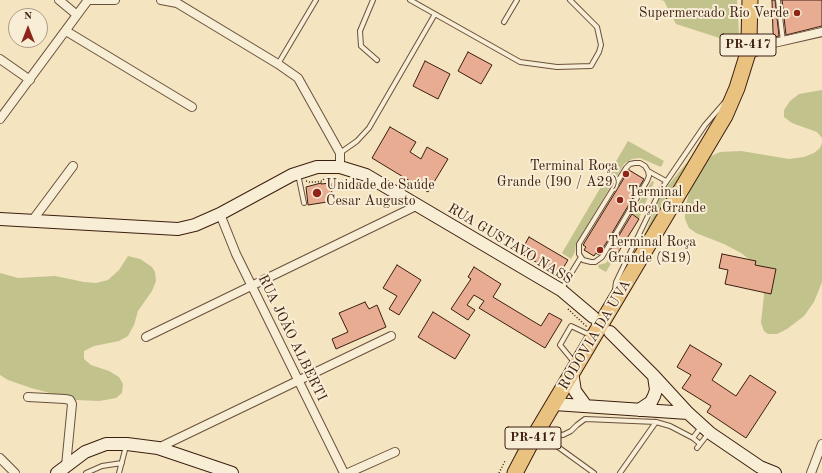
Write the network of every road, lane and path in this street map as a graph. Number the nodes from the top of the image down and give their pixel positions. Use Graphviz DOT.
graph roads {
  1 [pos="59,0"];
  2 [pos="88,0"];
  3 [pos="115,0"];
  4 [pos="161,0"];
  5 [pos="316,0"];
  6 [pos="373,0"];
  7 [pos="410,0"];
  8 [pos="517,0"];
  9 [pos="570,0"];
  10 [pos="750,0"];
  11 [pos="778,0"];
  12 [pos="434,14"];
  13 [pos="77,15"];
  14 [pos="504,22"];
  15 [pos="66,31"];
  16 [pos="822,32"];
  17 [pos="749,39"];
  18 [pos="783,41"];
  19 [pos="774,43"];
  20 [pos="747,56"];
  21 [pos="0,59"];
  22 [pos="377,60"];
  23 [pos="278,64"];
  24 [pos="30,80"];
  25 [pos="737,88"];
  26 [pos="192,107"];
  27 [pos="0,119"];
  28 [pos="340,153"];
  29 [pos="73,166"];
  30 [pos="340,167"];
  31 [pos="648,171"];
  32 [pos="298,173"];
  33 [pos="666,181"];
  34 [pos="304,203"];
  35 [pos="416,206"];
  36 [pos="220,214"];
  37 [pos="0,219"];
  38 [pos="32,221"];
  39 [pos="580,257"];
  40 [pos="252,286"];
  41 [pos="561,290"];
  42 [pos="611,308"];
  43 [pos="593,317"];
  44 [pos="610,332"];
  45 [pos="391,336"];
  46 [pos="146,337"];
  47 [pos="594,338"];
  48 [pos="574,369"];
  49 [pos="654,376"];
  50 [pos="298,380"];
  51 [pos="671,395"];
  52 [pos="28,397"];
  53 [pos="554,404"];
  54 [pos="586,406"];
  55 [pos="655,412"];
  56 [pos="688,413"];
  57 [pos="706,429"];
  58 [pos="538,430"];
  59 [pos="693,438"];
  60 [pos="127,444"];
  61 [pos="822,444"];
  62 [pos="158,448"];
  63 [pos="396,452"];
  64 [pos="0,458"];
  65 [pos="505,461"];
  66 [pos="122,464"];
  67 [pos="61,469"];
  68 [pos="15,473"];
  69 [pos="86,473"];
  70 [pos="119,473"];
  71 [pos="232,473"];
  72 [pos="344,473"];
  73 [pos="348,473"];
  74 [pos="499,473"];
  75 [pos="515,473"];
  76 [pos="594,473"];
  77 [pos="620,473"];
  78 [pos="775,473"];
  79 [pos="811,473"];
  1 -- 13 [label="street"];
  2 -- 3 [label="street"];
  2 -- 13 [label="street"];
  4 -- 23 [label="street"];
  5 -- 23 [label="lane"];
  6 -- 22 [label="lane"];
  7 -- 12 [label="lane"];
  8 -- 14 [label="lane"];
  9 -- 12 [label="lane"];
  10 -- 17 [label="highway, RODOVIA DA UVA / PR-417"];
  11 -- 18 [label="lane"];
  12 -- 28 [label="lane"];
  13 -- 15 [label="street"];
  15 -- 24 [label="street"];
  15 -- 26 [label="street"];
  16 -- 18 [label="street"];
  17 -- 19 [label="street"];
  17 -- 20 [label="highway, RODOVIA DA UVA / PR-417"];
  18 -- 19 [label="street"];
  19 -- 20 [label="street"];
  20 -- 25 [label="highway, RODOVIA DA UVA / PR-417"];
  21 -- 24 [label="street"];
  23 -- 28 [label="street"];
  24 -- 27 [label="street"];
  25 -- 33 [label="lane"];
  25 -- 42 [label="highway, RODOVIA DA UVA / PR-417"];
  28 -- 30 [label="street"];
  29 -- 38 [label="street"];
  30 -- 32 [label="main road, RUA GUSTAVO NASS"];
  30 -- 35 [label="main road, RUA GUSTAVO NASS"];
  31 -- 33 [label="lane"];
  31 -- 39 [label="lane"];
  31 -- 39 [label="lane"];
  32 -- 34 [label="lane"];
  32 -- 36 [label="main road, RUA GUSTAVO NASS"];
  33 -- 42 [label="lane"];
  35 -- 40 [label="street"];
  35 -- 41 [label="main road, RUA GUSTAVO NASS"];
  36 -- 38 [label="main road, RUA GUSTAVO NASS"];
  36 -- 40 [label="street, RUA JOÃO ALBERTI"];
  37 -- 38 [label="main road, RUA GUSTAVO NASS"];
  39 -- 41 [label="lane"];
  40 -- 46 [label="street"];
  40 -- 50 [label="street, RUA JOÃO ALBERTI"];
  41 -- 43 [label="main road, RUA GUSTAVO NASS"];
  42 -- 47 [label="highway, RODOVIA DA UVA / PR-417"];
  44 -- 49 [label="main road"];
  45 -- 50 [label="street"];
  47 -- 48 [label="highway, RODOVIA DA UVA / PR-417"];
  47 -- 48 [label="lane"];
  48 -- 53 [label="highway, RODOVIA DA UVA / PR-417"];
  48 -- 54 [label="main road"];
  49 -- 51 [label="main road"];
  49 -- 55 [label="main road"];
  50 -- 62 [label="street"];
  50 -- 72 [label="street, RUA JOÃO ALBERTI"];
  51 -- 55 [label="main road"];
  51 -- 56 [label="main road"];
  52 -- 67 [label="street"];
  53 -- 54 [label="main road"];
  53 -- 58 [label="highway, RODOVIA DA UVA / PR-417"];
  54 -- 55 [label="main road"];
  55 -- 56 [label="main road"];
  55 -- 58 [label="lane"];
  55 -- 59 [label="lane"];
  55 -- 77 [label="lane"];
  56 -- 57 [label="main road"];
  57 -- 59 [label="lane"];
  57 -- 59 [label="lane"];
  57 -- 78 [label="main road"];
  58 -- 75 [label="highway, RODOVIA DA UVA / PR-417"];
  58 -- 76 [label="lane"];
  60 -- 62 [label="main road"];
  60 -- 66 [label="lane"];
  60 -- 67 [label="main road"];
  61 -- 79 [label="street"];
  62 -- 71 [label="main road"];
  63 -- 73 [label="street"];
  64 -- 68 [label="street"];
  65 -- 74 [label="path"];
  66 -- 69 [label="lane"];
  66 -- 70 [label="lane"];
}
